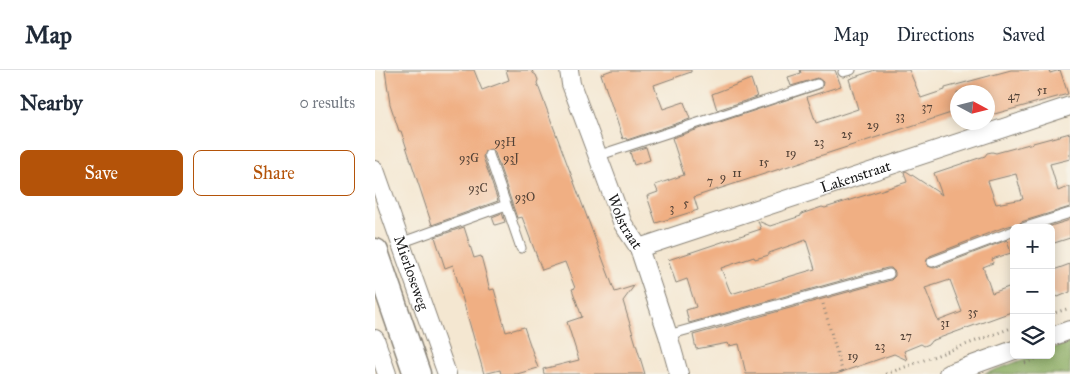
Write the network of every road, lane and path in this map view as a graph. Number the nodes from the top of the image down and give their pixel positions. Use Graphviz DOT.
graph roads {
  1 [pos="569,70"];
  2 [pos="817,84"];
  3 [pos="1070,106"];
  4 [pos="489,155"];
  5 [pos="597,156"];
  6 [pos="375,170"];
  7 [pos="506,205"];
  8 [pos="1070,213"];
  9 [pos="1036,224"];
  10 [pos="1010,233"];
  11 [pos="400,242"];
  12 [pos="521,248"];
  13 [pos="639,248"];
  14 [pos="375,252"];
  15 [pos="932,262"];
  16 [pos="889,274"];
  17 [pos="820,294"];
  18 [pos="1070,308"];
  19 [pos="1055,313"];
  20 [pos="1010,329"];
  21 [pos="1070,330"];
  22 [pos="668,334"];
  23 [pos="1055,336"];
  24 [pos="375,339"];
  25 [pos="1010,351"];
  26 [pos="387,374"];
  27 [pos="417,374"];
  28 [pos="447,374"];
  29 [pos="679,374"];
  30 [pos="843,374"];
  31 [pos="886,374"];
  32 [pos="948,374"];
  1 -- 5 [label="street, Wolstraat"];
  2 -- 5 [label="lane"];
  3 -- 13 [label="street, Lakenstraat"];
  4 -- 7 [label="lane"];
  5 -- 13 [label="street, Wolstraat"];
  6 -- 11 [label="street, Mierloseweg"];
  7 -- 11 [label="lane"];
  7 -- 12 [label="lane"];
  8 -- 9 [label="lane"];
  10 -- 15 [label="lane"];
  11 -- 28 [label="street, Mierloseweg"];
  13 -- 22 [label="street, Wolstraat"];
  14 -- 27 [label="main road, Mierloseweg"];
  16 -- 17 [label="lane"];
  17 -- 22 [label="lane"];
  17 -- 30 [label="path"];
  18 -- 19 [label="path"];
  20 -- 31 [label="path"];
  21 -- 23 [label="street"];
  22 -- 29 [label="street, Wolstraat"];
  24 -- 26 [label="street"];
  25 -- 32 [label="street"];
}
